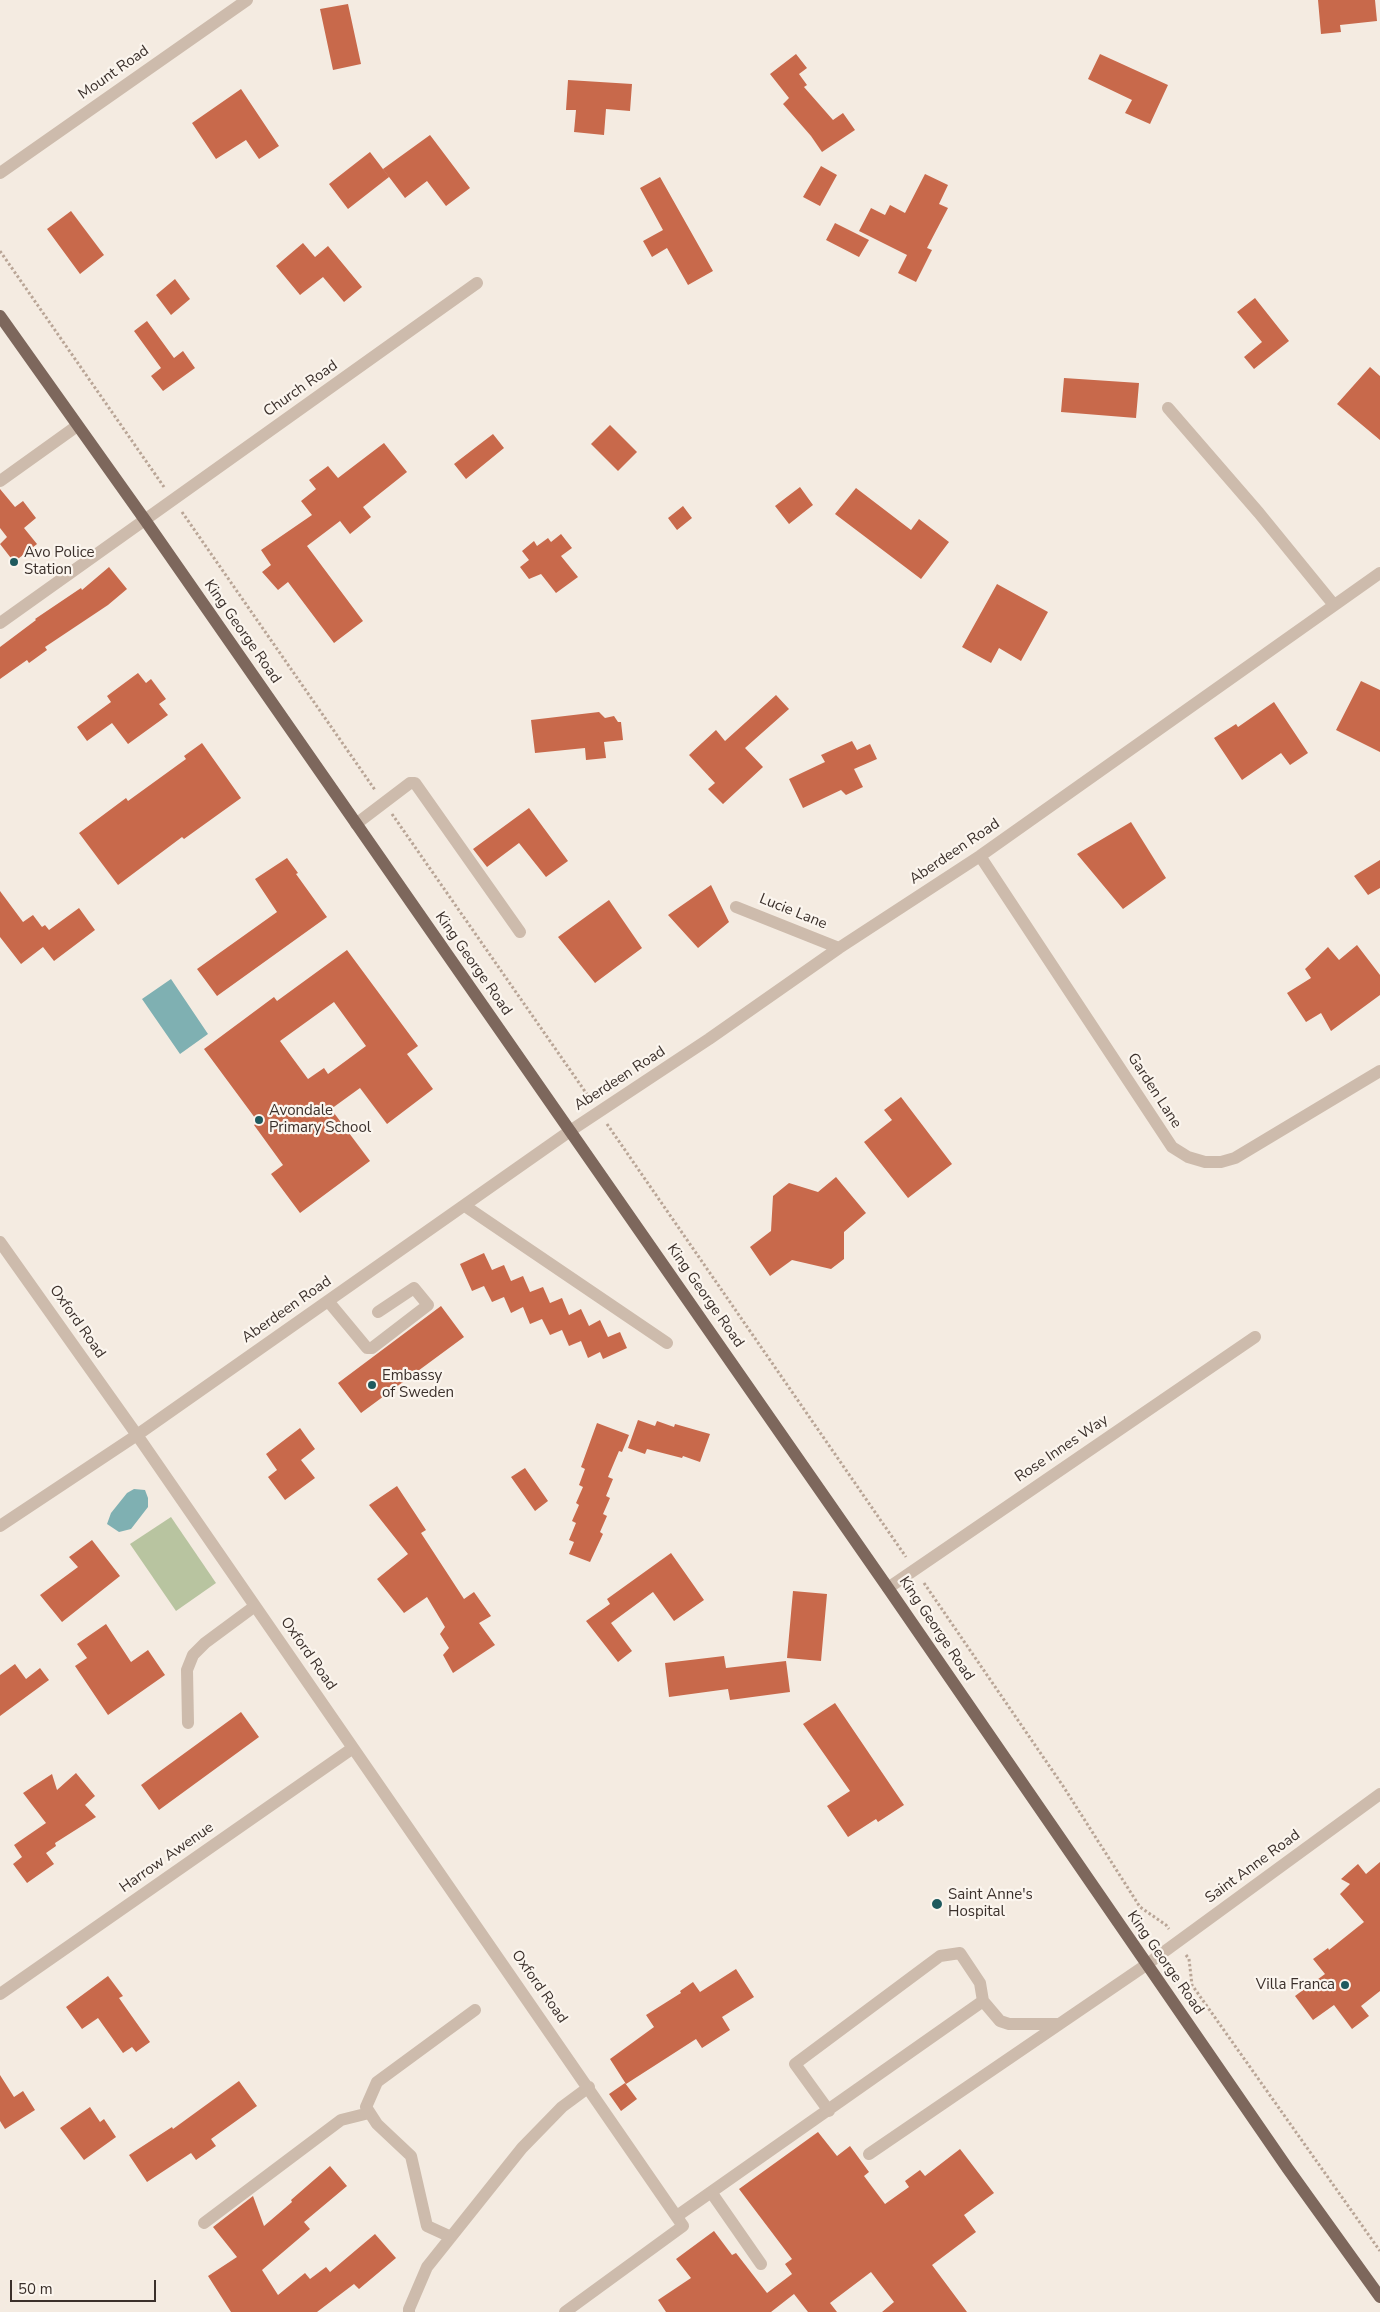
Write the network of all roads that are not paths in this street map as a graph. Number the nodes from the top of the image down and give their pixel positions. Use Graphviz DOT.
graph roads {
  1 [pos="247,0"];
  2 [pos="0,173"];
  3 [pos="477,284"];
  4 [pos="0,316"];
  5 [pos="1168,408"];
  6 [pos="77,426"];
  7 [pos="0,481"];
  8 [pos="145,520"];
  9 [pos="1380,573"];
  10 [pos="1334,605"];
  11 [pos="0,623"];
  12 [pos="356,824"];
  13 [pos="980,856"];
  14 [pos="736,907"];
  15 [pos="520,932"];
  16 [pos="839,948"];
  17 [pos="1380,1071"];
  18 [pos="570,1131"];
  19 [pos="465,1206"];
  20 [pos="0,1242"];
  21 [pos="328,1301"];
  22 [pos="378,1312"];
  23 [pos="1255,1337"];
  24 [pos="667,1342"];
  25 [pos="137,1435"];
  26 [pos="0,1526"];
  27 [pos="888,1588"];
  28 [pos="255,1606"];
  29 [pos="188,1724"];
  30 [pos="353,1748"];
  31 [pos="1380,1794"];
  32 [pos="1146,1965"];
  33 [pos="0,1994"];
  34 [pos="983,2001"];
  35 [pos="475,2010"];
  36 [pos="1057,2024"];
  37 [pos="589,2086"];
  38 [pos="829,2111"];
  39 [pos="369,2113"];
  40 [pos="870,2154"];
  41 [pos="711,2192"];
  42 [pos="677,2216"];
  43 [pos="204,2223"];
  44 [pos="451,2238"];
  45 [pos="762,2264"];
  46 [pos="1380,2297"];
  47 [pos="409,2312"];
  48 [pos="565,2312"];
  1 -- 2 [label="street, Mount Road"];
  3 -- 8 [label="street, Church Road"];
  4 -- 6 [label="main road, King George Road"];
  5 -- 10 [label="street"];
  6 -- 7 [label="street"];
  6 -- 8 [label="main road, King George Road"];
  8 -- 11 [label="street, Church Road"];
  8 -- 12 [label="main road, King George Road"];
  9 -- 10 [label="street, Aberdeen Road"];
  10 -- 13 [label="street, Aberdeen Road"];
  12 -- 15 [label="street"];
  12 -- 18 [label="main road, King George Road"];
  13 -- 16 [label="street, Aberdeen Road"];
  13 -- 17 [label="street, Garden Lane"];
  14 -- 16 [label="street, Lucie Lane"];
  16 -- 18 [label="street, Aberdeen Road"];
  18 -- 19 [label="street, Aberdeen Road"];
  18 -- 27 [label="main road, King George Road"];
  19 -- 21 [label="street, Aberdeen Road"];
  19 -- 24 [label="street"];
  20 -- 25 [label="street, Oxford Road"];
  21 -- 22 [label="street"];
  21 -- 25 [label="street, Aberdeen Road"];
  23 -- 27 [label="street, Rose Innes Way"];
  25 -- 26 [label="street, Aberdeen Road"];
  25 -- 28 [label="street, Oxford Road"];
  27 -- 32 [label="main road, King George Road"];
  28 -- 29 [label="street"];
  28 -- 30 [label="street, Oxford Road"];
  30 -- 33 [label="street, Harrow Awenue"];
  30 -- 37 [label="street, Oxford Road"];
  31 -- 32 [label="street, Saint Anne Road"];
  32 -- 36 [label="street, Saint Anne Road"];
  32 -- 46 [label="main road, King George Road"];
  34 -- 36 [label="street"];
  34 -- 38 [label="street"];
  34 -- 38 [label="street"];
  35 -- 39 [label="street"];
  36 -- 40 [label="street, Saint Anne Road"];
  37 -- 42 [label="street, Oxford Road"];
  37 -- 44 [label="street"];
  38 -- 41 [label="street"];
  39 -- 43 [label="street"];
  39 -- 44 [label="street"];
  41 -- 42 [label="street"];
  41 -- 45 [label="street"];
  42 -- 48 [label="street"];
  44 -- 47 [label="street"];
}
